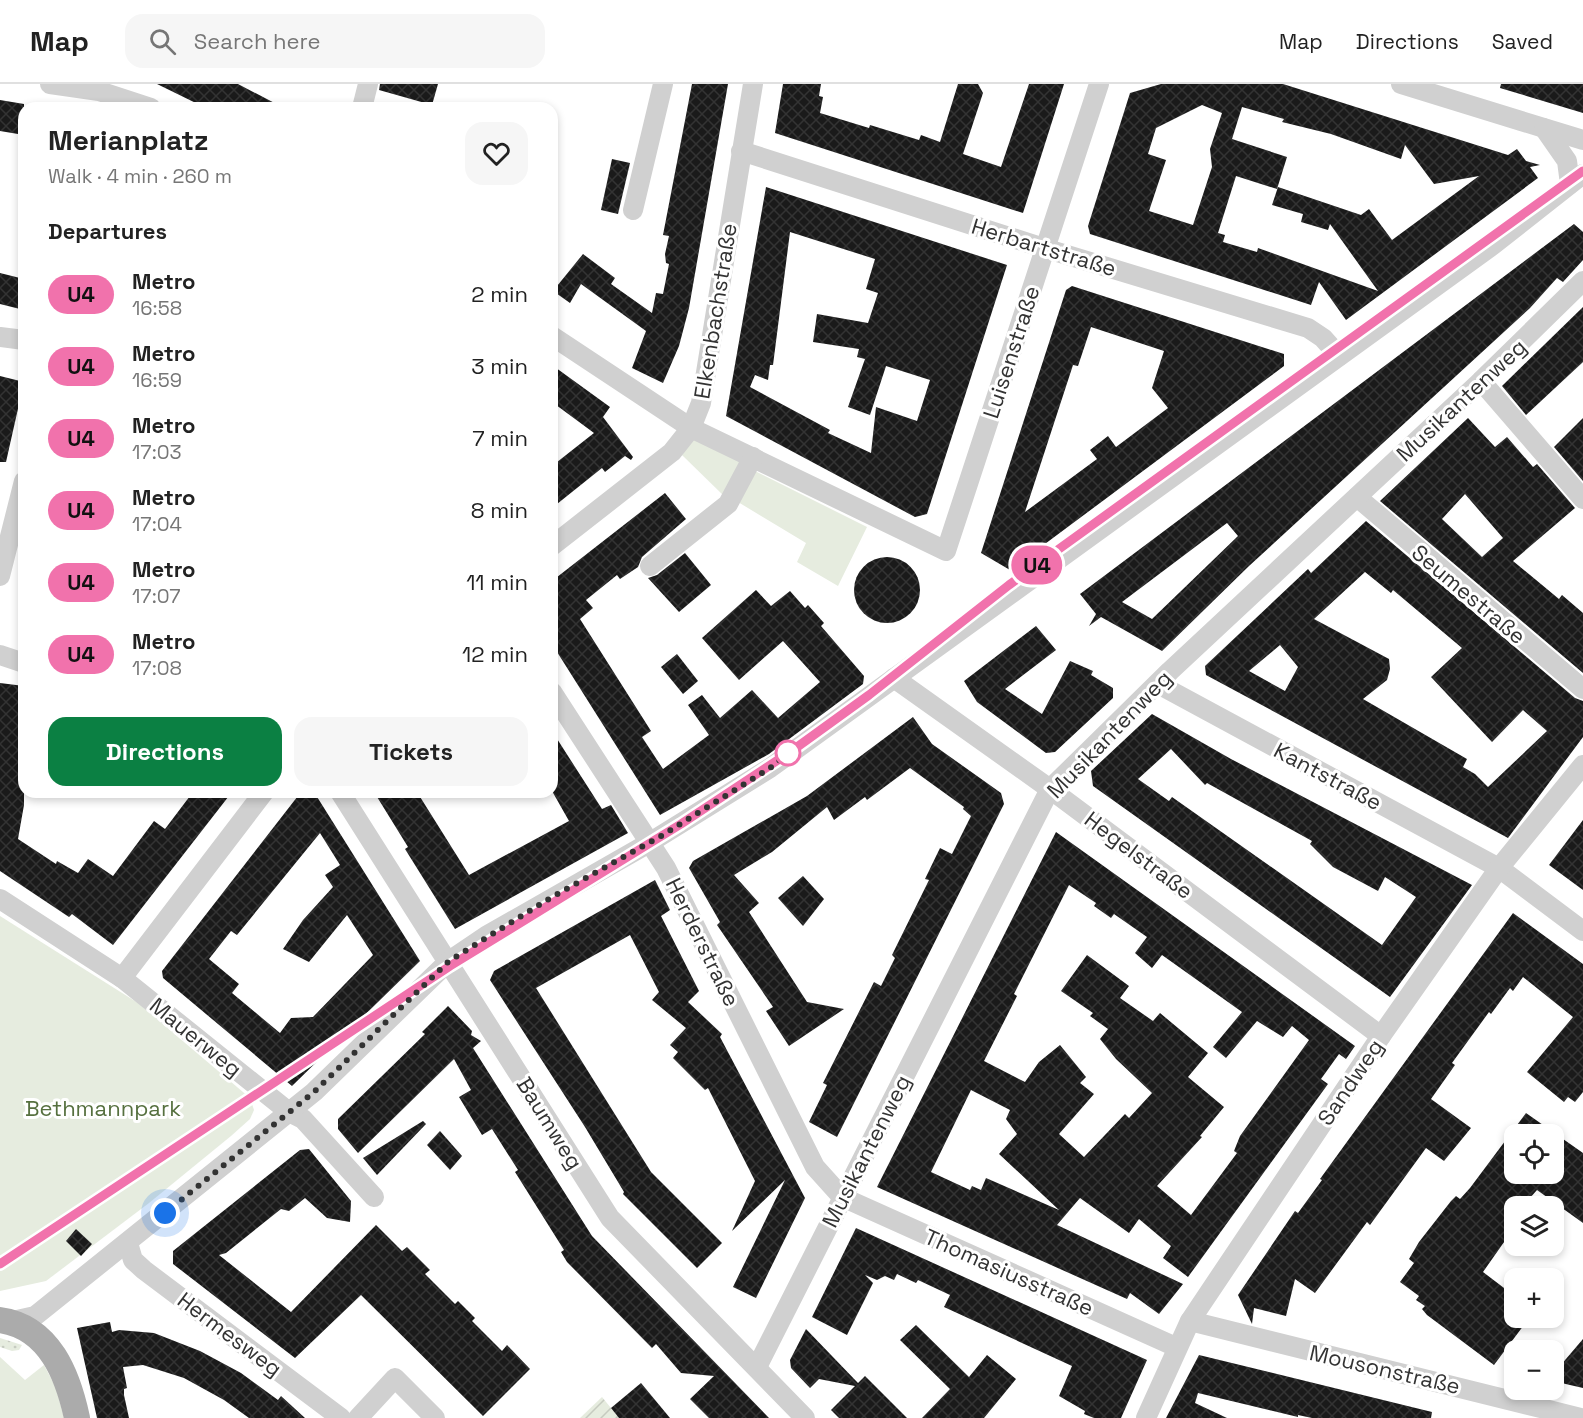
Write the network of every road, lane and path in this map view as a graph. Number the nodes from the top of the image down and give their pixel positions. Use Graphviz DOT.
graph roads {
  1 [pos="50,84"];
  2 [pos="368,84"];
  3 [pos="663,84"];
  4 [pos="753,84"];
  5 [pos="1099,84"];
  6 [pos="1401,84"];
  7 [pos="121,96"];
  8 [pos="136,102"];
  9 [pos="364,102"];
  10 [pos="1544,128"];
  11 [pos="1583,140"];
  12 [pos="741,151"];
  13 [pos="1577,179"];
  14 [pos="633,210"];
  15 [pos="1044,248"];
  16 [pos="1583,281"];
  17 [pos="0,337"];
  18 [pos="18,339"];
  19 [pos="558,340"];
  20 [pos="1339,356"];
  21 [pos="1481,381"];
  22 [pos="691,428"];
  23 [pos="753,458"];
  24 [pos="1357,497"];
  25 [pos="1583,499"];
  26 [pos="18,504"];
  27 [pos="12,527"];
  28 [pos="558,541"];
  29 [pos="650,566"];
  30 [pos="0,576"];
  31 [pos="0,655"];
  32 [pos="18,661"];
  33 [pos="894,678"];
  34 [pos="1158,684"];
  35 [pos="1583,689"];
  36 [pos="558,701"];
  37 [pos="1583,765"];
  38 [pos="1050,789"];
  39 [pos="259,798"];
  40 [pos="344,798"];
  41 [pos="649,843"];
  42 [pos="1499,868"];
  43 [pos="0,899"];
  44 [pos="1583,931"];
  45 [pos="449,961"];
  46 [pos="122,978"];
  47 [pos="1381,1036"];
  48 [pos="289,1112"];
  49 [pos="374,1197"];
  50 [pos="842,1197"];
  51 [pos="128,1243"];
  52 [pos="4,1321"];
  53 [pos="1190,1321"];
  54 [pos="1176,1347"];
  55 [pos="757,1367"];
  56 [pos="77,1418"];
  57 [pos="341,1418"];
  58 [pos="358,1418"];
  59 [pos="435,1418"];
  60 [pos="806,1418"];
  61 [pos="1146,1418"];
  62 [pos="1581,1418"];
  1 -- 7 [label="street"];
  2 -- 9 [label="street"];
  3 -- 14 [label="street"];
  4 -- 12 [label="street, Elkenbachstraße"];
  5 -- 15 [label="street, Luisenstraße"];
  6 -- 10 [label="street"];
  7 -- 8 [label="street"];
  10 -- 11 [label="street"];
  10 -- 13 [label="street"];
  12 -- 15 [label="street, Herbartstraße"];
  12 -- 22 [label="street, Elkenbachstraße"];
  13 -- 20 [label="street"];
  15 -- 20 [label="street, Herbartstraße"];
  15 -- 23 [label="street, Luisenstraße"];
  16 -- 21 [label="street, Musikantenweg"];
  17 -- 18 [label="street"];
  19 -- 22 [label="street"];
  20 -- 33 [label="street"];
  21 -- 24 [label="street, Musikantenweg"];
  21 -- 25 [label="street"];
  22 -- 23 [label="street"];
  22 -- 28 [label="street, Elkenbachstraße"];
  23 -- 29 [label="street"];
  24 -- 34 [label="street, Musikantenweg"];
  24 -- 35 [label="street, Seumestraße"];
  26 -- 27 [label="street"];
  27 -- 30 [label="street"];
  31 -- 32 [label="street"];
  33 -- 38 [label="street, Hegelstraße"];
  33 -- 41 [label="street"];
  34 -- 38 [label="street, Musikantenweg"];
  34 -- 42 [label="street, Kantstraße"];
  36 -- 41 [label="street, Herderstraße"];
  37 -- 42 [label="street, Sandweg"];
  38 -- 47 [label="street, Hegelstraße"];
  38 -- 50 [label="street, Musikantenweg"];
  39 -- 46 [label="street"];
  40 -- 45 [label="street, Baumweg"];
  41 -- 45 [label="street"];
  41 -- 50 [label="street, Herderstraße"];
  42 -- 44 [label="street, Kantstraße"];
  42 -- 47 [label="street, Sandweg"];
  43 -- 46 [label="street, Mauerweg"];
  45 -- 48 [label="street"];
  45 -- 55 [label="street, Baumweg"];
  46 -- 48 [label="street, Mauerweg"];
  47 -- 53 [label="street, Sandweg"];
  48 -- 49 [label="street, Mauerweg"];
  48 -- 51 [label="street"];
  50 -- 54 [label="street, Thomasiusstraße"];
  50 -- 55 [label="street, Musikantenweg"];
  51 -- 52 [label="street"];
  51 -- 57 [label="street, Hermesweg"];
  52 -- 56 [label="main road"];
  53 -- 54 [label="street, Sandweg"];
  53 -- 62 [label="street, Mousonstraße"];
  54 -- 61 [label="street, Sandweg"];
  55 -- 60 [label="street, Baumweg"];
  58 -- 59 [label="street"];
}
